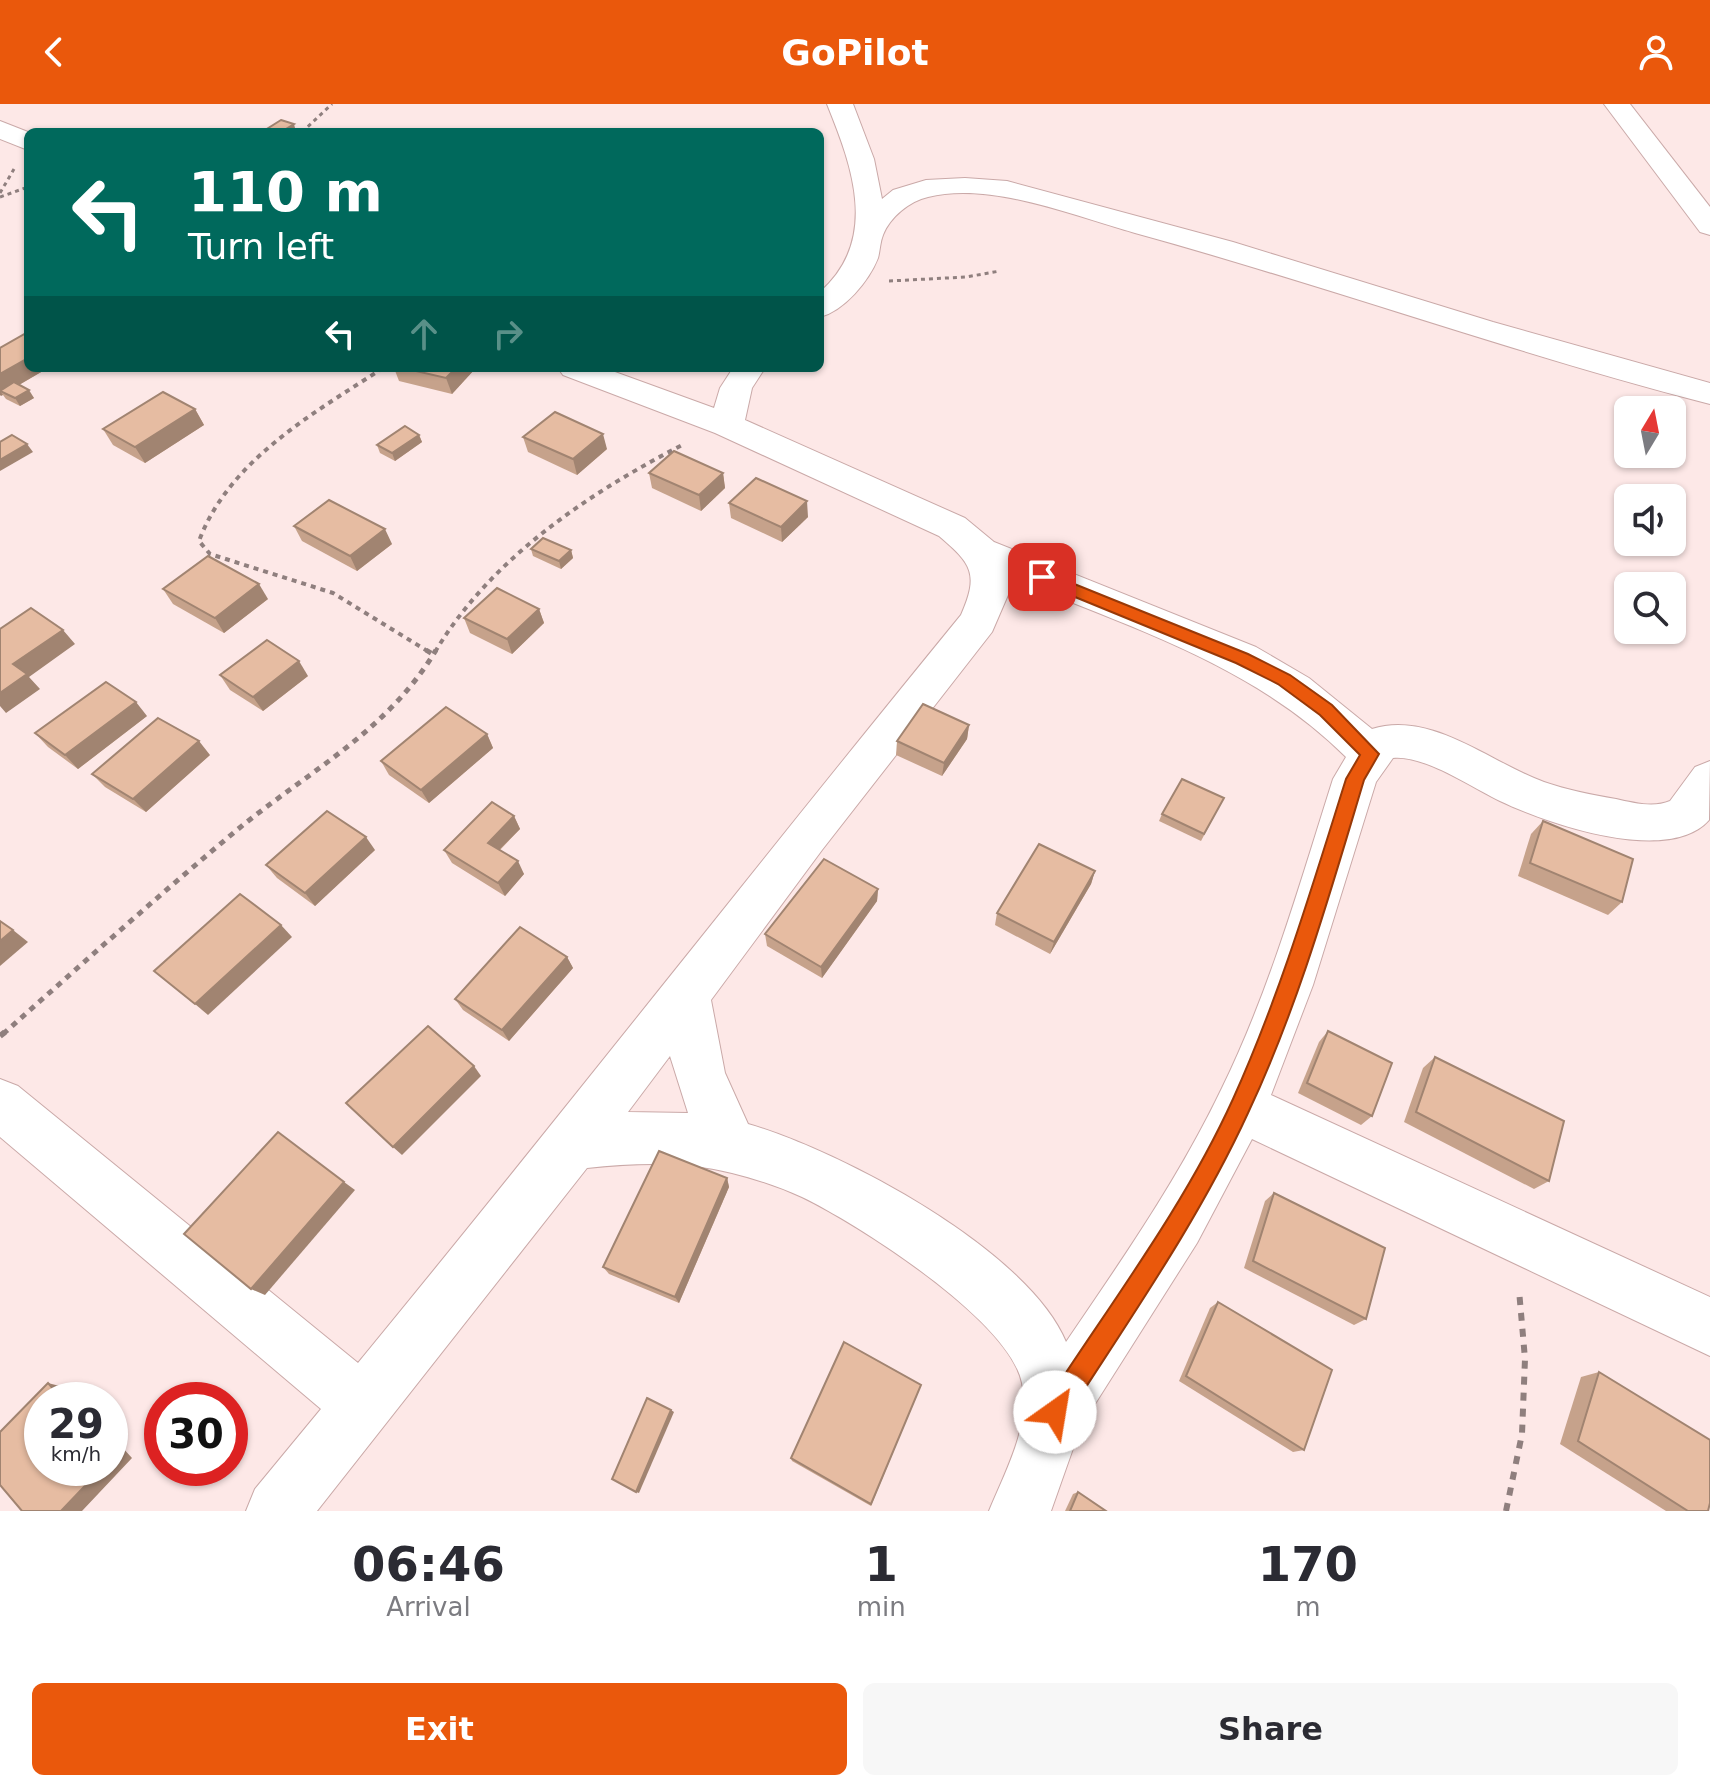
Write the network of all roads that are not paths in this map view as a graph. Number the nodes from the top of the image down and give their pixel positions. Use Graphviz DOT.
graph roads {
  1 [pos="840,104"];
  2 [pos="1617,104"];
  3 [pos="0,129"];
  4 [pos="24,140"];
  5 [pos="1710,226"];
  6 [pos="869,234"];
  7 [pos="824,304"];
  8 [pos="585,372"];
  9 [pos="746,372"];
  10 [pos="1710,394"];
  11 [pos="727,425"];
  12 [pos="981,551"];
  13 [pos="1370,754"];
  14 [pos="1710,779"];
  15 [pos="686,994"];
  16 [pos="0,1104"];
  17 [pos="1240,1107"];
  18 [pos="573,1143"];
  19 [pos="731,1146"];
  20 [pos="1710,1327"];
  21 [pos="362,1405"];
  22 [pos="1055,1412"];
  23 [pos="277,1511"];
  24 [pos="1020,1511"];
  1 -- 6 [label="street"];
  2 -- 5 [label="street"];
  3 -- 4 [label="street"];
  6 -- 7 [label="street"];
  6 -- 10 [label="street"];
  8 -- 11 [label="street"];
  9 -- 11 [label="street"];
  11 -- 12 [label="street"];
  12 -- 13 [label="street"];
  12 -- 15 [label="street"];
  13 -- 14 [label="street"];
  13 -- 17 [label="street"];
  15 -- 18 [label="street"];
  15 -- 19 [label="street"];
  16 -- 21 [label="street"];
  17 -- 20 [label="street"];
  17 -- 22 [label="street"];
  18 -- 19 [label="street"];
  18 -- 21 [label="street"];
  19 -- 22 [label="street"];
  21 -- 23 [label="street"];
  22 -- 24 [label="street"];
}
